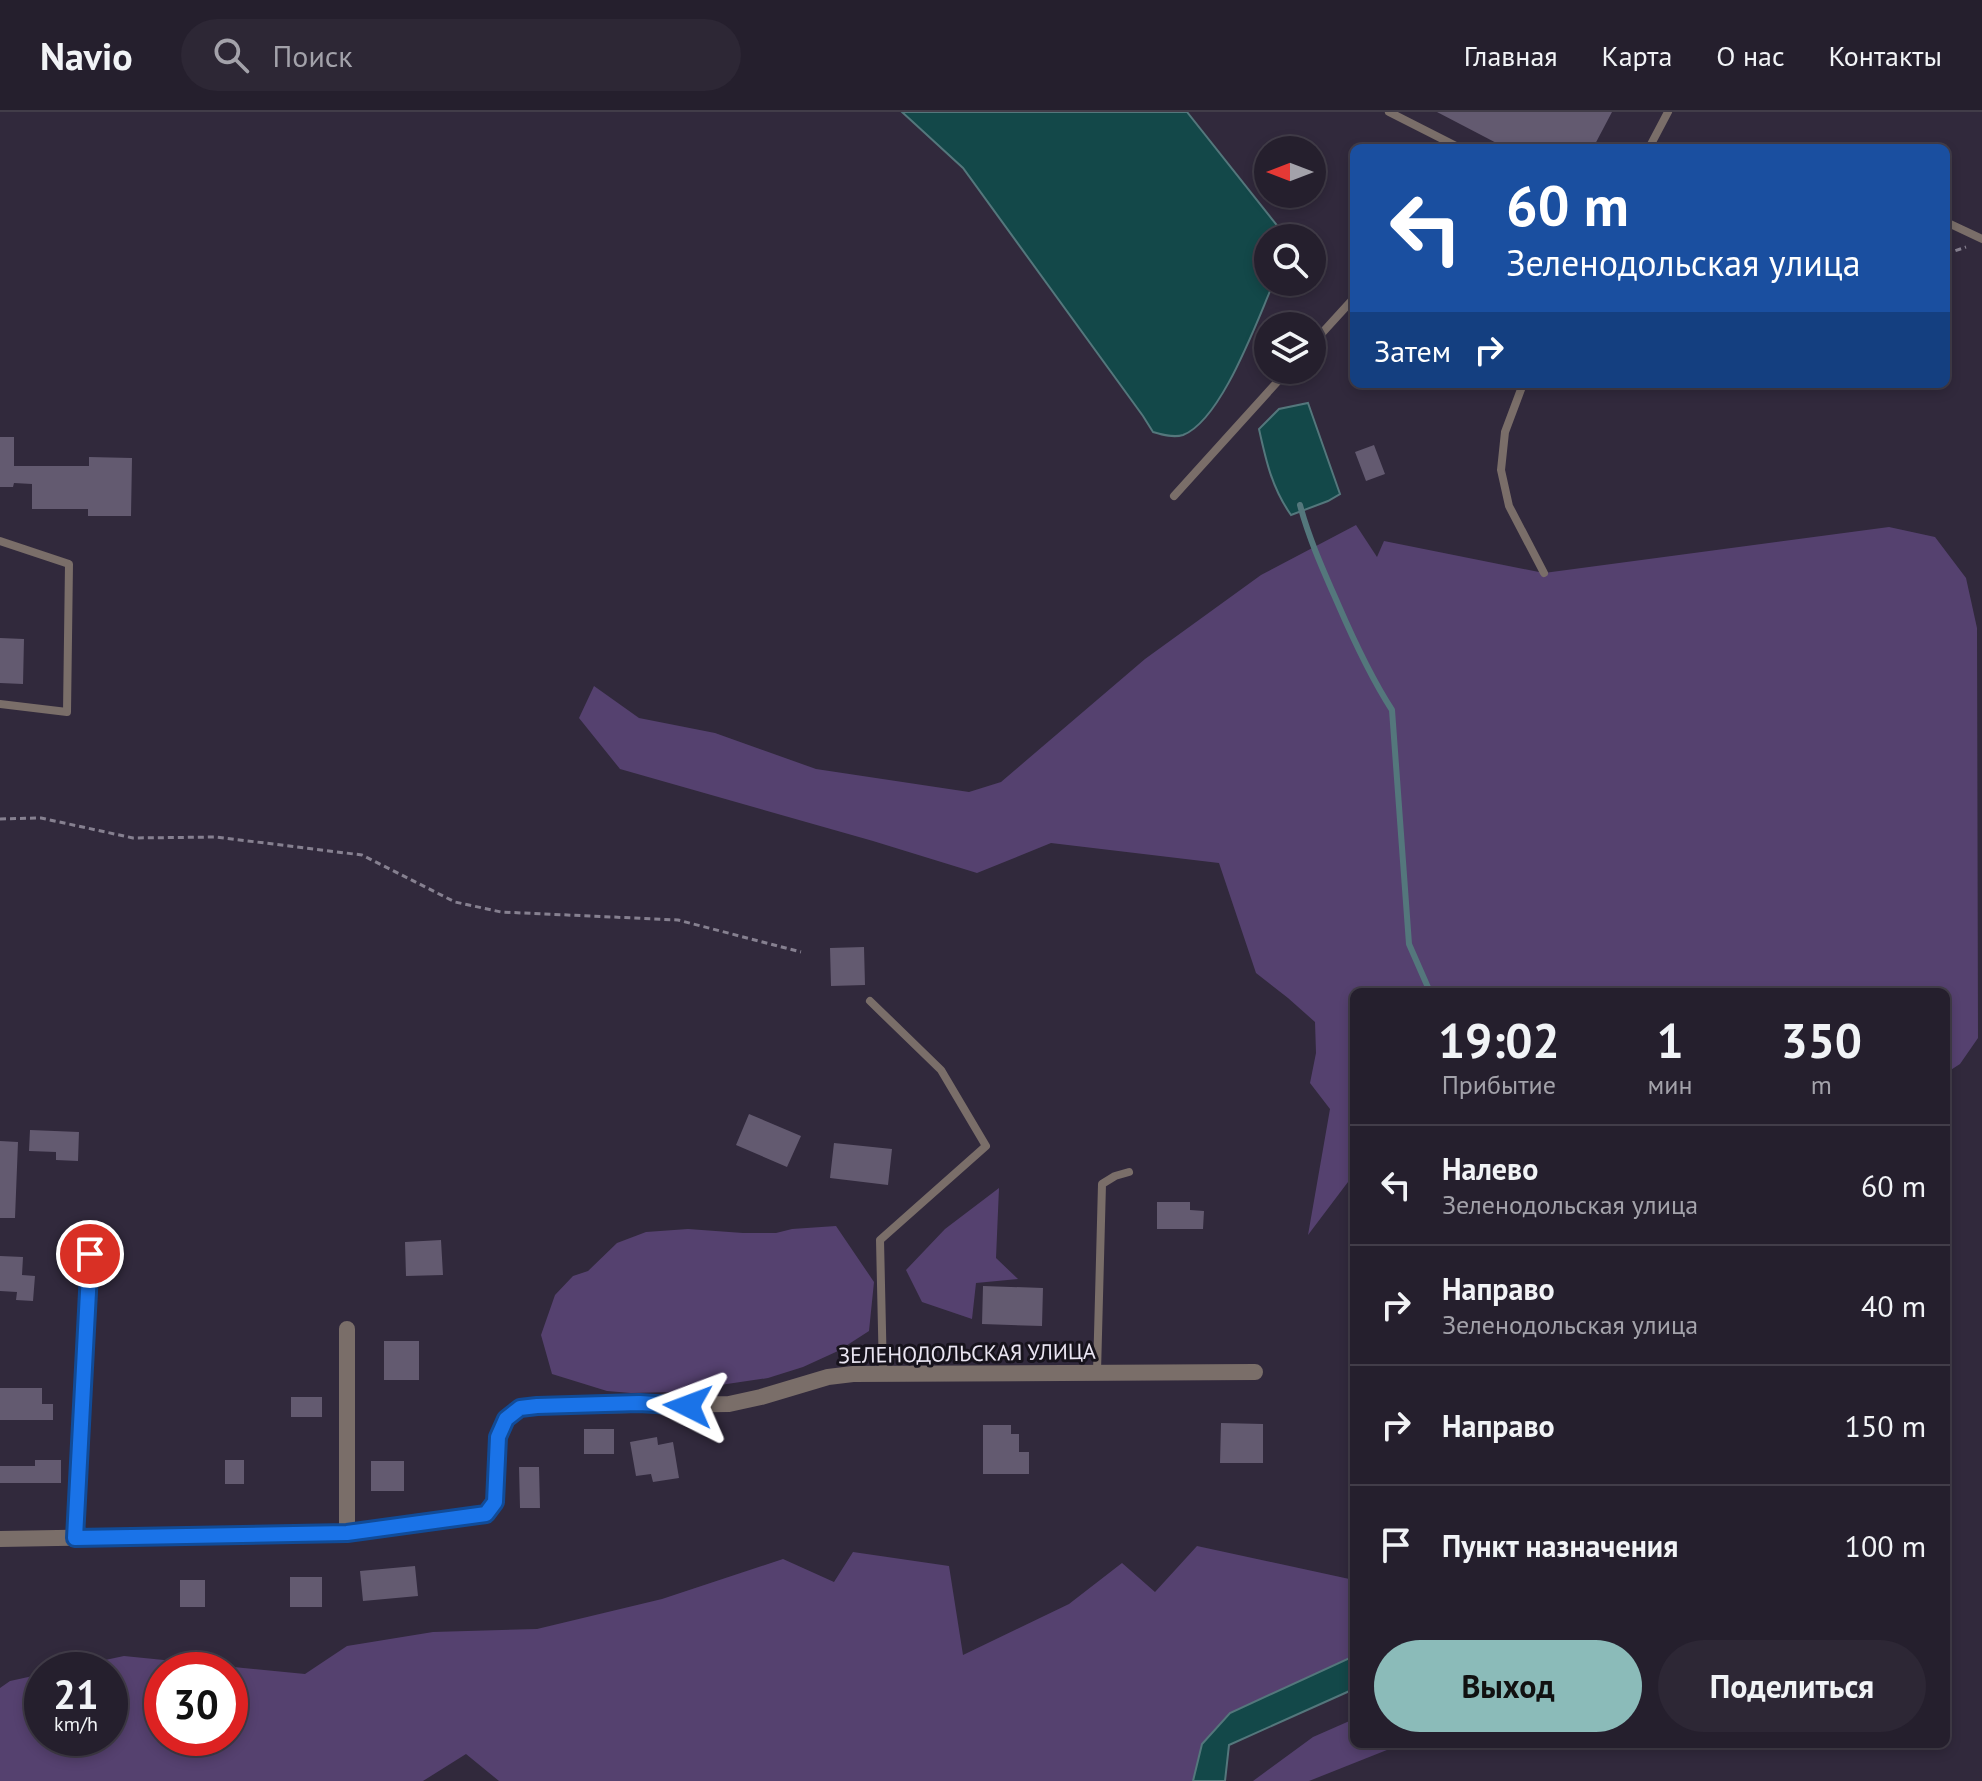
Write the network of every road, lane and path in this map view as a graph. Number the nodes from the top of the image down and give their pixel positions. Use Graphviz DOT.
graph roads {
  1 [pos="1389,112"];
  2 [pos="1668,112"];
  3 [pos="1452,144"];
  4 [pos="1651,144"];
  5 [pos="1950,224"];
  6 [pos="1981,239"];
  7 [pos="1950,253"];
  8 [pos="1350,302"];
  9 [pos="1326,329"];
  10 [pos="1275,384"];
  11 [pos="1522,388"];
  12 [pos="1174,496"];
  13 [pos="0,541"];
  14 [pos="1544,573"];
  15 [pos="0,704"];
  16 [pos="0,819"];
  17 [pos="801,952"];
  18 [pos="870,1001"];
  19 [pos="1129,1172"];
  20 [pos="90,1254"];
  21 [pos="347,1329"];
  22 [pos="1255,1372"];
  23 [pos="1096,1373"];
  24 [pos="883,1374"];
  25 [pos="347,1533"];
  26 [pos="75,1538"];
  27 [pos="0,1539"];
  1 -- 3 [label="lane"];
  2 -- 4 [label="lane"];
  5 -- 6 [label="lane"];
  6 -- 7 [label="path"];
  8 -- 9 [label="lane"];
  10 -- 12 [label="lane"];
  11 -- 14 [label="lane"];
  13 -- 15 [label="lane"];
  16 -- 17 [label="path"];
  18 -- 24 [label="lane"];
  19 -- 23 [label="lane"];
  20 -- 26 [label="street"];
  21 -- 25 [label="street"];
  22 -- 23 [label="street, ЗЕЛЕНОДОЛЬСКАЯ УЛИЦА"];
  23 -- 24 [label="street, ЗЕЛЕНОДОЛЬСКАЯ УЛИЦА"];
  24 -- 25 [label="street, ЗЕЛЕНОДОЛЬСКАЯ УЛИЦА"];
  25 -- 26 [label="street, ЗЕЛЕНОДОЛЬСКАЯ УЛИЦА"];
  26 -- 27 [label="street, ЗЕЛЕНОДОЛЬСКАЯ УЛИЦА"];
}
